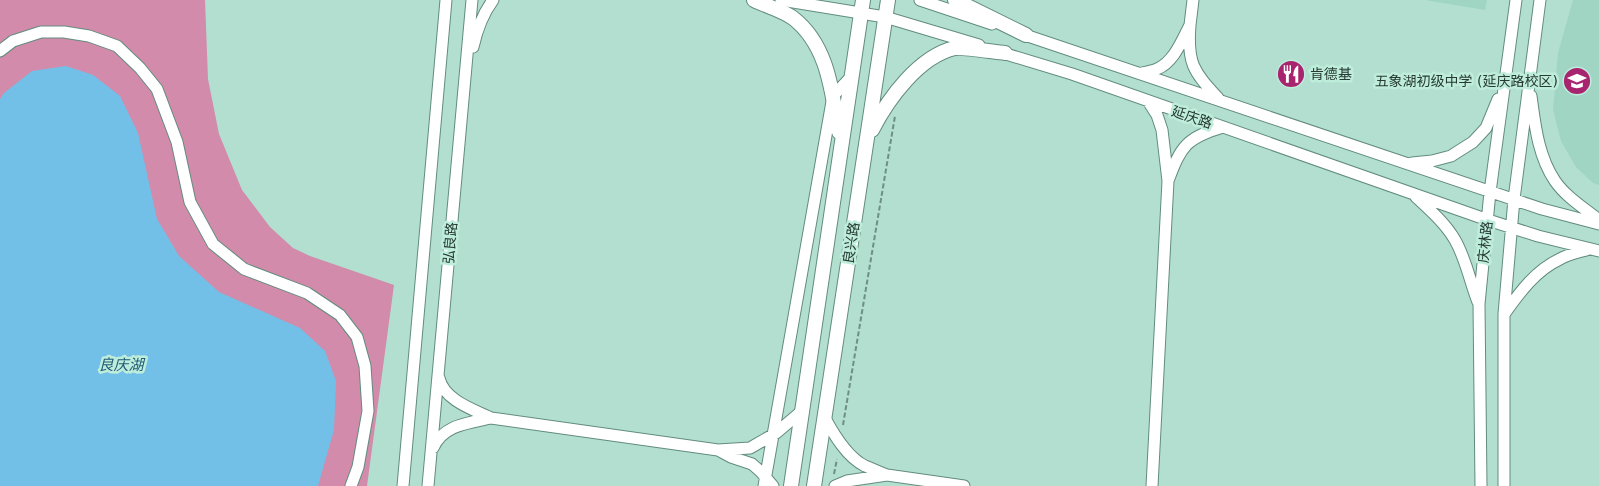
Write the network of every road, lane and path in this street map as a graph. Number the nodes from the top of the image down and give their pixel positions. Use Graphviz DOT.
graph roads {
  1 [pos="446,0"];
  2 [pos="472,0"];
  3 [pos="494,0"];
  4 [pos="754,0"];
  5 [pos="781,0"];
  6 [pos="888,0"];
  7 [pos="920,0"];
  8 [pos="955,0"];
  9 [pos="1193,0"];
  10 [pos="1516,0"];
  11 [pos="1540,0"];
  12 [pos="862,6"];
  13 [pos="885,17"];
  14 [pos="1190,25"];
  15 [pos="1026,35"];
  16 [pos="0,50"];
  17 [pos="1005,53"];
  18 [pos="1142,73"];
  19 [pos="852,77"];
  20 [pos="1528,80"];
  21 [pos="1505,81"];
  22 [pos="464,86"];
  23 [pos="833,96"];
  24 [pos="1219,100"];
  25 [pos="1148,101"];
  26 [pos="895,116"];
  27 [pos="1222,127"];
  28 [pos="867,139"];
  29 [pos="842,144"];
  30 [pos="1408,164"];
  31 [pos="1168,181"];
  32 [pos="1490,192"];
  33 [pos="1413,194"];
  34 [pos="1514,199"];
  35 [pos="1488,220"];
  36 [pos="1599,220"];
  37 [pos="1599,224"];
  38 [pos="1511,228"];
  39 [pos="1594,250"];
  40 [pos="1479,304"];
  41 [pos="1504,314"];
  42 [pos="438,373"];
  43 [pos="802,411"];
  44 [pos="491,418"];
  45 [pos="825,418"];
  46 [pos="773,435"];
  47 [pos="840,443"];
  48 [pos="718,450"];
  49 [pos="431,451"];
  50 [pos="887,475"];
  51 [pos="834,482"];
  52 [pos="767,483"];
  53 [pos="351,486"];
  54 [pos="403,486"];
  55 [pos="428,486"];
  56 [pos="792,486"];
  57 [pos="814,486"];
  58 [pos="964,486"];
  59 [pos="1152,486"];
  60 [pos="1480,486"];
  61 [pos="1504,486"];
  1 -- 54 [label="street, 弘良路"];
  2 -- 22 [label="street, 弘良路"];
  3 -- 22 [label="street"];
  4 -- 23 [label="main road"];
  5 -- 12 [label="street, 延庆路"];
  6 -- 13 [label="main road, 良兴路"];
  7 -- 15 [label="street, 延庆路"];
  8 -- 15 [label="main road"];
  9 -- 14 [label="street"];
  10 -- 21 [label="street, 庆林路"];
  11 -- 20 [label="street, 庆林路"];
  12 -- 13 [label="street, 延庆路"];
  12 -- 19 [label="main road, 良兴路"];
  13 -- 17 [label="street, 延庆路"];
  13 -- 28 [label="main road, 良兴路"];
  14 -- 18 [label="street"];
  14 -- 24 [label="street"];
  15 -- 18 [label="street, 延庆路"];
  16 -- 53 [label="street"];
  17 -- 25 [label="street, 延庆路"];
  17 -- 28 [label="main road"];
  18 -- 24 [label="street, 延庆路"];
  19 -- 23 [label="street"];
  19 -- 29 [label="main road, 良兴路"];
  20 -- 34 [label="street, 庆林路"];
  20 -- 36 [label="street"];
  21 -- 30 [label="street"];
  21 -- 32 [label="street, 庆林路"];
  22 -- 42 [label="street, 弘良路"];
  23 -- 29 [label="main road"];
  23 -- 46 [label="street"];
  24 -- 30 [label="street, 延庆路"];
  25 -- 27 [label="street, 延庆路"];
  25 -- 31 [label="street"];
  26 -- 47 [label="path"];
  27 -- 31 [label="street"];
  27 -- 33 [label="street, 延庆路"];
  28 -- 45 [label="main road, 良兴路"];
  29 -- 43 [label="main road, 良兴路"];
  30 -- 32 [label="street, 延庆路"];
  31 -- 59 [label="street"];
  32 -- 34 [label="street, 延庆路"];
  32 -- 35 [label="street, 庆林路"];
  33 -- 35 [label="street, 延庆路"];
  33 -- 40 [label="street"];
  34 -- 37 [label="street, 延庆路"];
  34 -- 38 [label="street, 庆林路"];
  35 -- 38 [label="street, 延庆路"];
  35 -- 40 [label="street, 庆林路"];
  38 -- 39 [label="street, 延庆路"];
  38 -- 41 [label="street, 庆林路"];
  39 -- 41 [label="street"];
  40 -- 60 [label="street, 庆林路"];
  41 -- 61 [label="street, 庆林路"];
  42 -- 44 [label="street"];
  42 -- 49 [label="street, 弘良路"];
  43 -- 46 [label="street"];
  43 -- 56 [label="main road, 良兴路"];
  44 -- 48 [label="street"];
  44 -- 49 [label="street"];
  45 -- 47 [label="street"];
  45 -- 57 [label="main road, 良兴路"];
  46 -- 48 [label="street"];
  46 -- 52 [label="street"];
  47 -- 50 [label="street"];
  47 -- 51 [label="path"];
  48 -- 52 [label="street"];
  49 -- 55 [label="street, 弘良路"];
  50 -- 51 [label="street"];
  50 -- 58 [label="street"];
}
